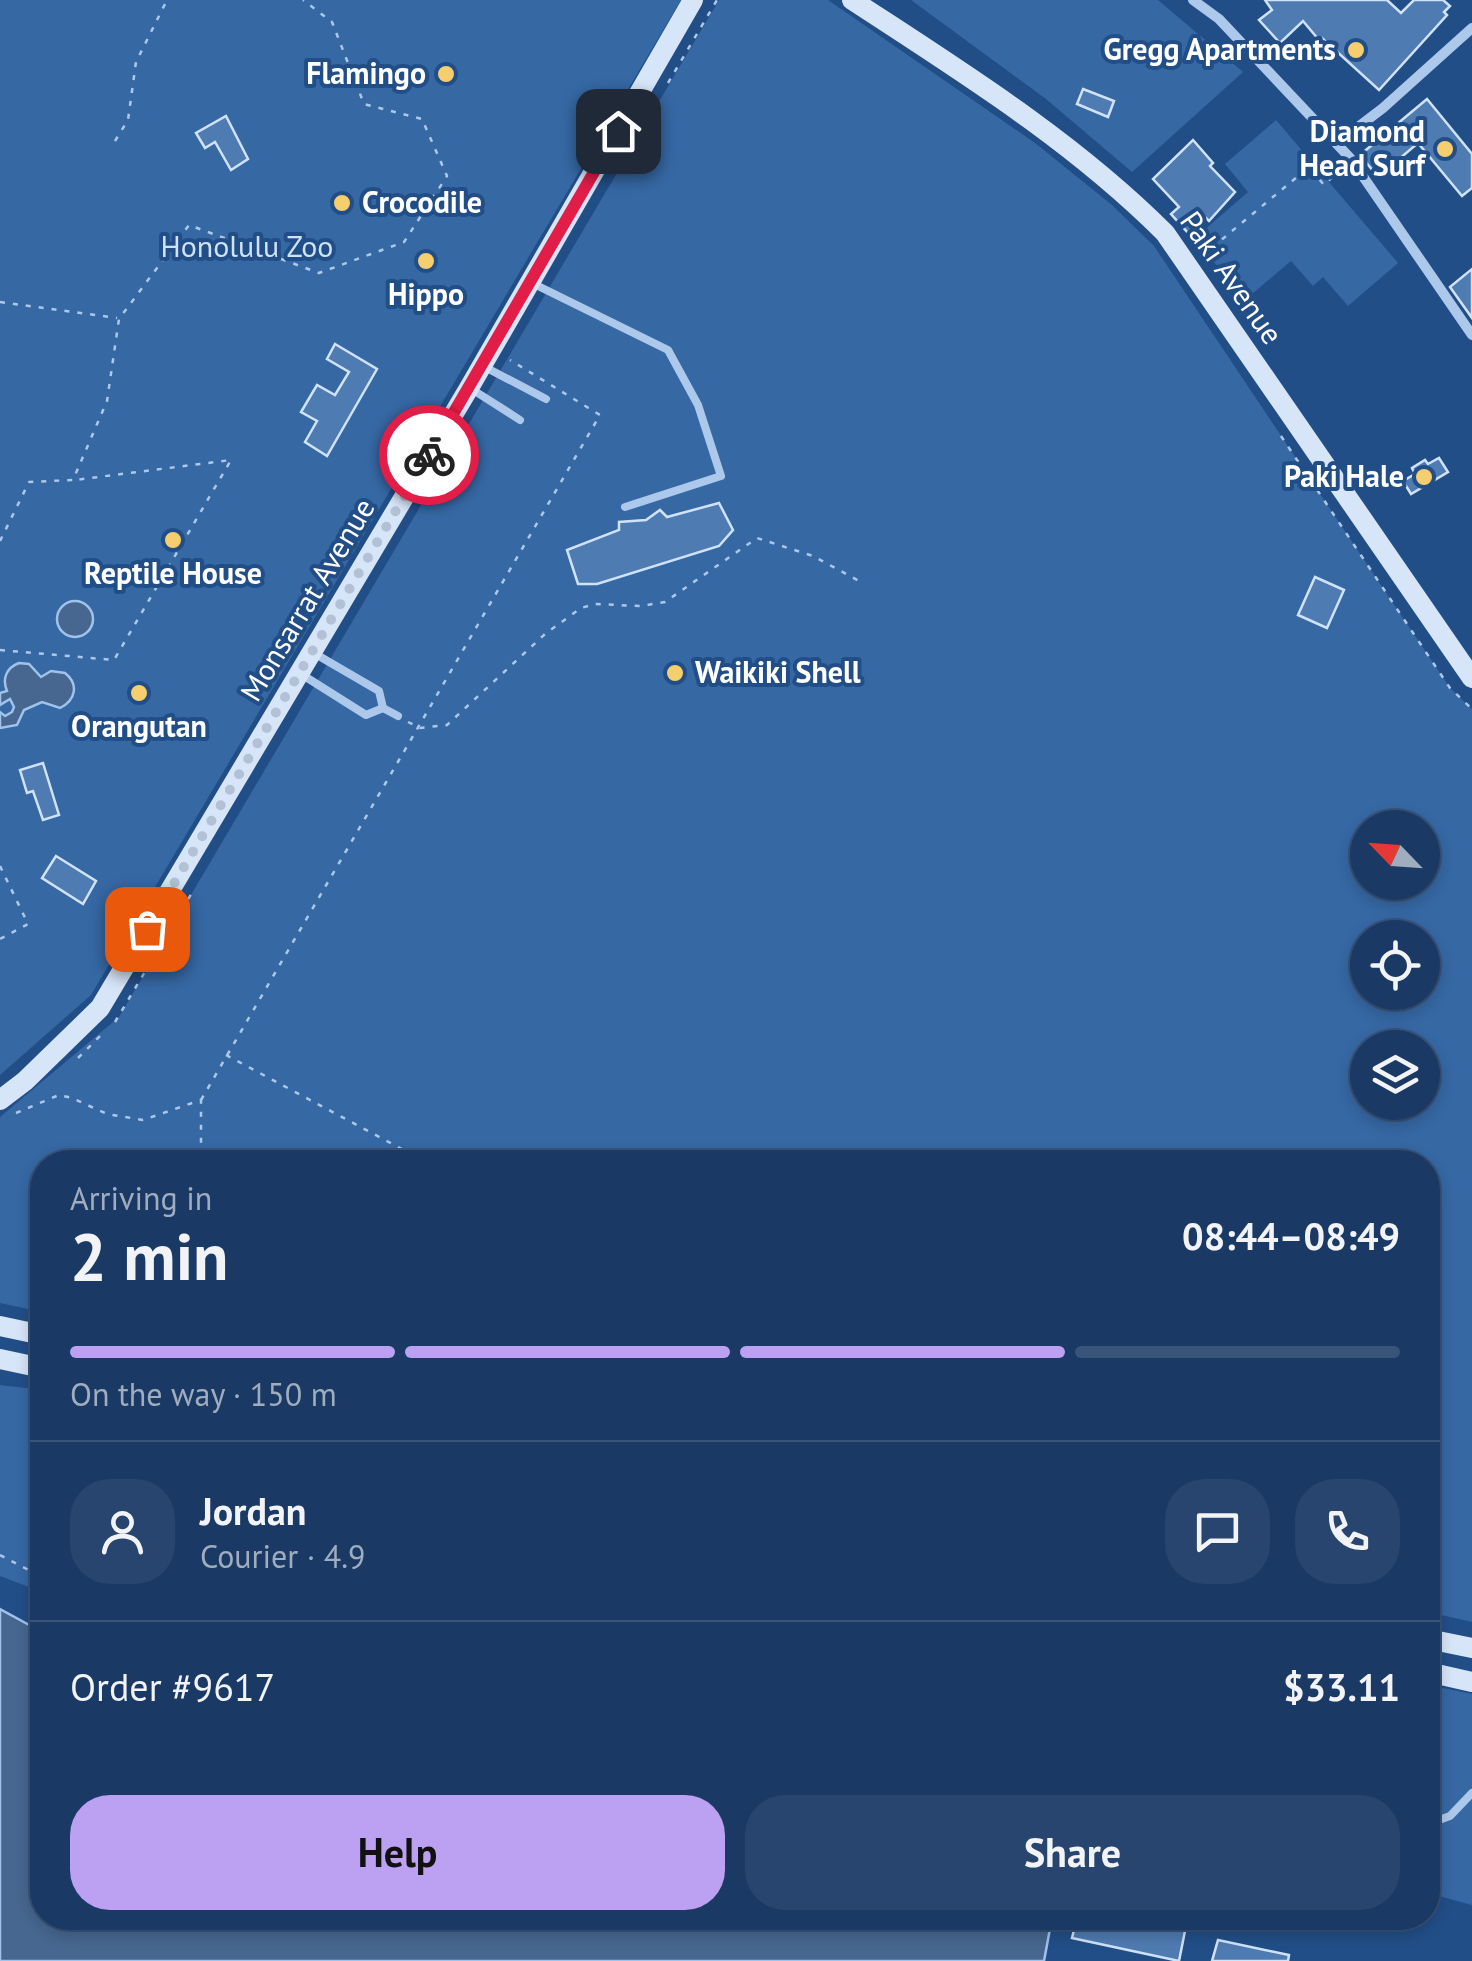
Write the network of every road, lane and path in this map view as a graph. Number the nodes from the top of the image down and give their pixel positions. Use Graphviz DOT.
graph roads {
  1 [pos="168,0"];
  2 [pos="303,0"];
  3 [pos="693,0"];
  4 [pos="717,0"];
  5 [pos="852,0"];
  6 [pos="1193,0"];
  7 [pos="1472,28"];
  8 [pos="667,85"];
  9 [pos="115,141"];
  10 [pos="1338,143"];
  11 [pos="1343,167"];
  12 [pos="1189,267"];
  13 [pos="530,282"];
  14 [pos="0,302"];
  15 [pos="120,318"];
  16 [pos="1472,335"];
  17 [pos="507,358"];
  18 [pos="482,365"];
  19 [pos="469,388"];
  20 [pos="546,399"];
  21 [pos="520,420"];
  22 [pos="1274,426"];
  23 [pos="73,480"];
  24 [pos="625,507"];
  25 [pos="0,541"];
  26 [pos="862,582"];
  27 [pos="0,650"];
  28 [pos="312,652"];
  29 [pos="300,673"];
  30 [pos="1472,678"];
  31 [pos="383,708"];
  32 [pos="1472,708"];
  33 [pos="398,716"];
  34 [pos="420,728"];
  35 [pos="0,866"];
  36 [pos="0,940"];
  37 [pos="225,1054"];
  38 [pos="200,1100"];
  39 [pos="8,1106"];
  40 [pos="200,1150"];
  41 [pos="404,1150"];
  42 [pos="0,1326"];
  43 [pos="30,1332"];
  44 [pos="0,1358"];
  45 [pos="30,1365"];
  46 [pos="0,1555"];
  47 [pos="30,1571"];
  48 [pos="1440,1641"];
  49 [pos="1472,1648"];
  50 [pos="1440,1675"];
  51 [pos="1472,1682"];
  52 [pos="1472,1792"];
  53 [pos="1440,1820"];
  1 -- 9 [label="path"];
  2 -- 15 [label="path"];
  3 -- 13 [label="street, Monsarrat Avenue"];
  4 -- 8 [label="path"];
  5 -- 12 [label="street, Paki Avenue"];
  6 -- 10 [label="street"];
  7 -- 10 [label="street"];
  10 -- 16 [label="street"];
  11 -- 12 [label="path"];
  12 -- 30 [label="street, Paki Avenue"];
  13 -- 18 [label="street, Monsarrat Avenue"];
  13 -- 24 [label="lane"];
  14 -- 15 [label="path"];
  15 -- 23 [label="path"];
  17 -- 34 [label="path"];
  18 -- 19 [label="street, Monsarrat Avenue"];
  18 -- 20 [label="lane"];
  19 -- 21 [label="lane"];
  19 -- 28 [label="street, Monsarrat Avenue"];
  22 -- 32 [label="path"];
  23 -- 25 [label="path"];
  23 -- 27 [label="path"];
  26 -- 34 [label="path"];
  28 -- 29 [label="street, Monsarrat Avenue"];
  28 -- 31 [label="lane"];
  29 -- 31 [label="lane"];
  29 -- 39 [label="street, Monsarrat Avenue"];
  31 -- 33 [label="lane"];
  34 -- 37 [label="path"];
  35 -- 36 [label="path"];
  37 -- 38 [label="path"];
  37 -- 41 [label="path"];
  38 -- 39 [label="path"];
  38 -- 40 [label="path"];
  42 -- 43 [label="street"];
  44 -- 45 [label="street"];
  46 -- 47 [label="path"];
  48 -- 49 [label="street"];
  50 -- 51 [label="street"];
  52 -- 53 [label="lane"];
}
